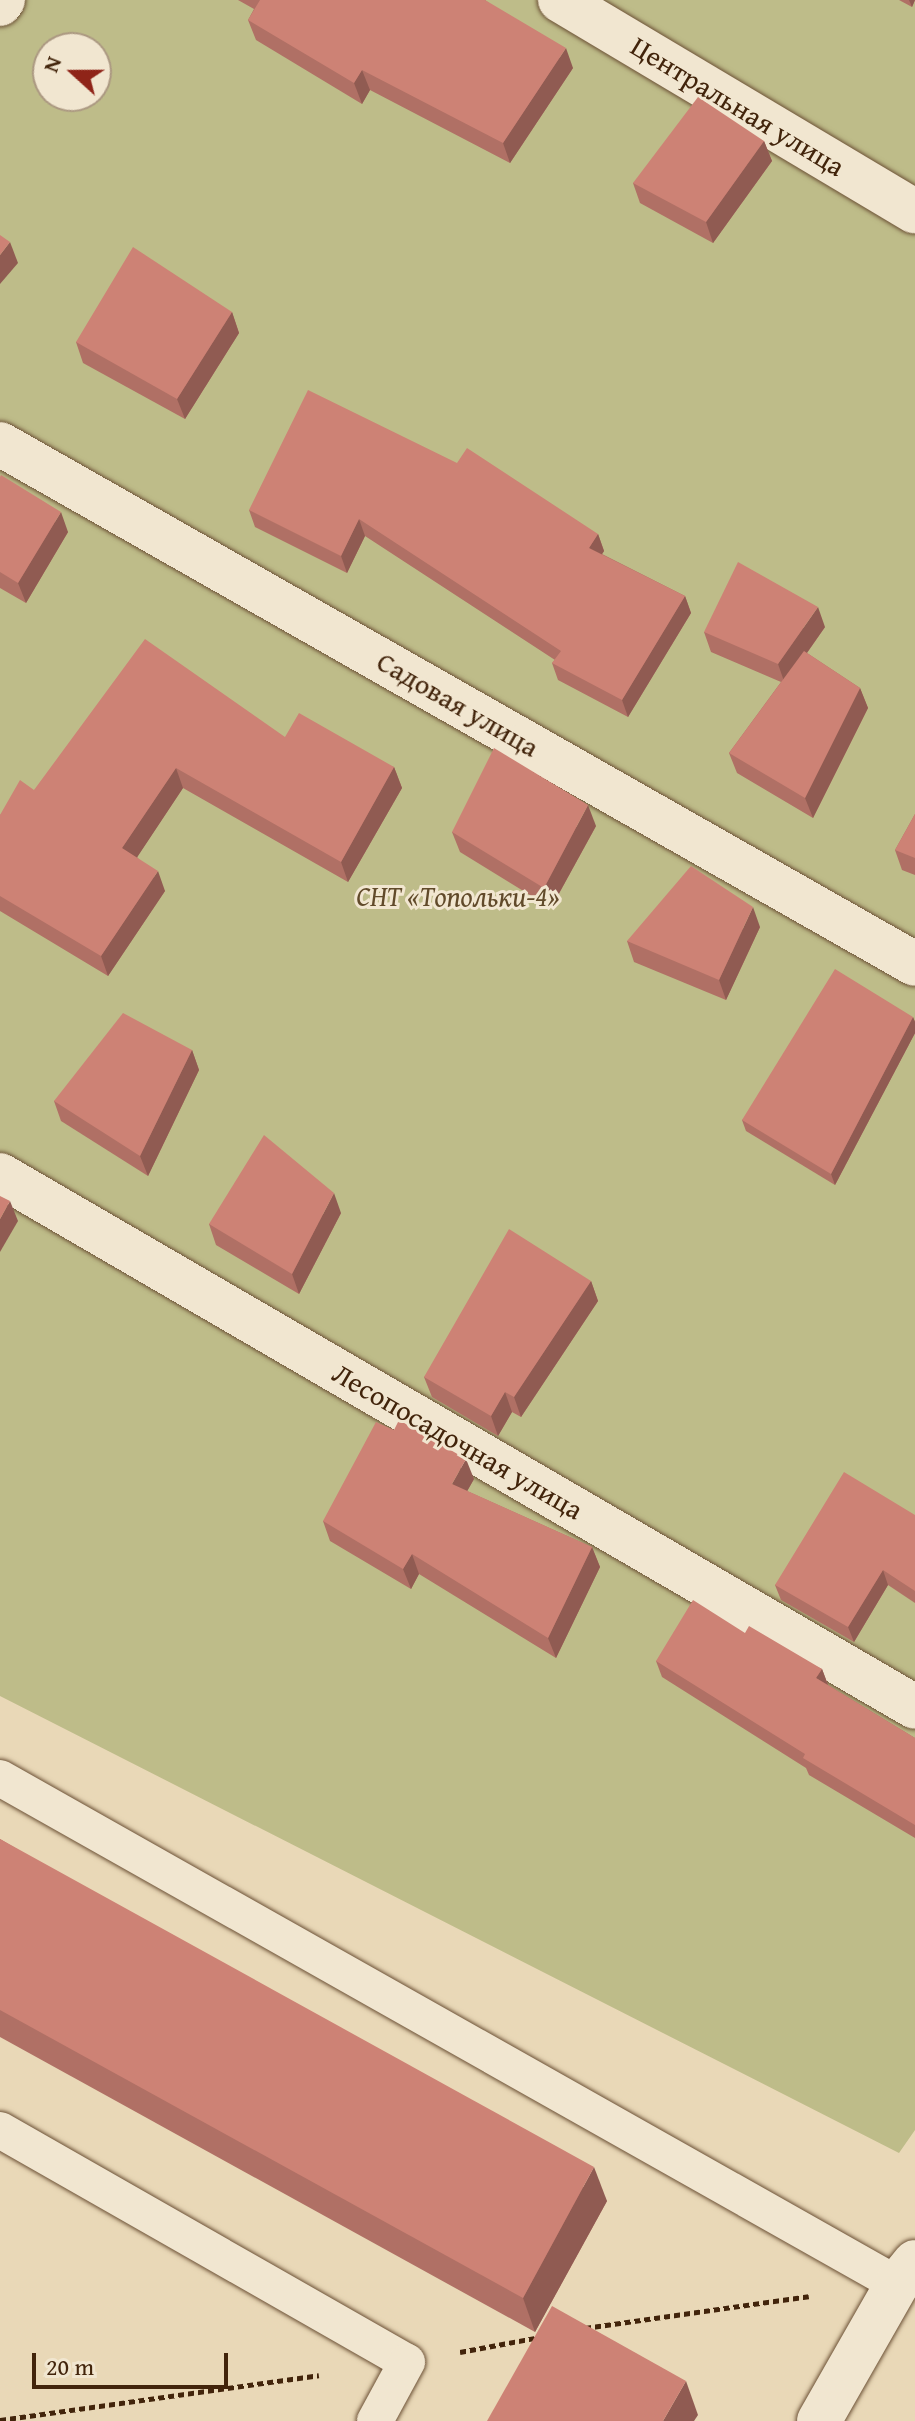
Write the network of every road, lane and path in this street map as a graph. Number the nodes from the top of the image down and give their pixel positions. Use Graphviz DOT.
graph roads {
  1 [pos="560,0"];
  2 [pos="915,212"];
  3 [pos="0,444"];
  4 [pos="915,964"];
  5 [pos="0,1175"];
  6 [pos="915,1707"];
  7 [pos="0,1778"];
  8 [pos="0,2130"];
  9 [pos="906,2273"];
  10 [pos="375,2421"];
  11 [pos="819,2421"];
  1 -- 2 [label="street, Центральная улица"];
  3 -- 4 [label="street, Садовая улица"];
  5 -- 6 [label="street, Лесопосадочная улица"];
  7 -- 9 [label="lane"];
  8 -- 10 [label="lane"];
  9 -- 11 [label="street"];
}
